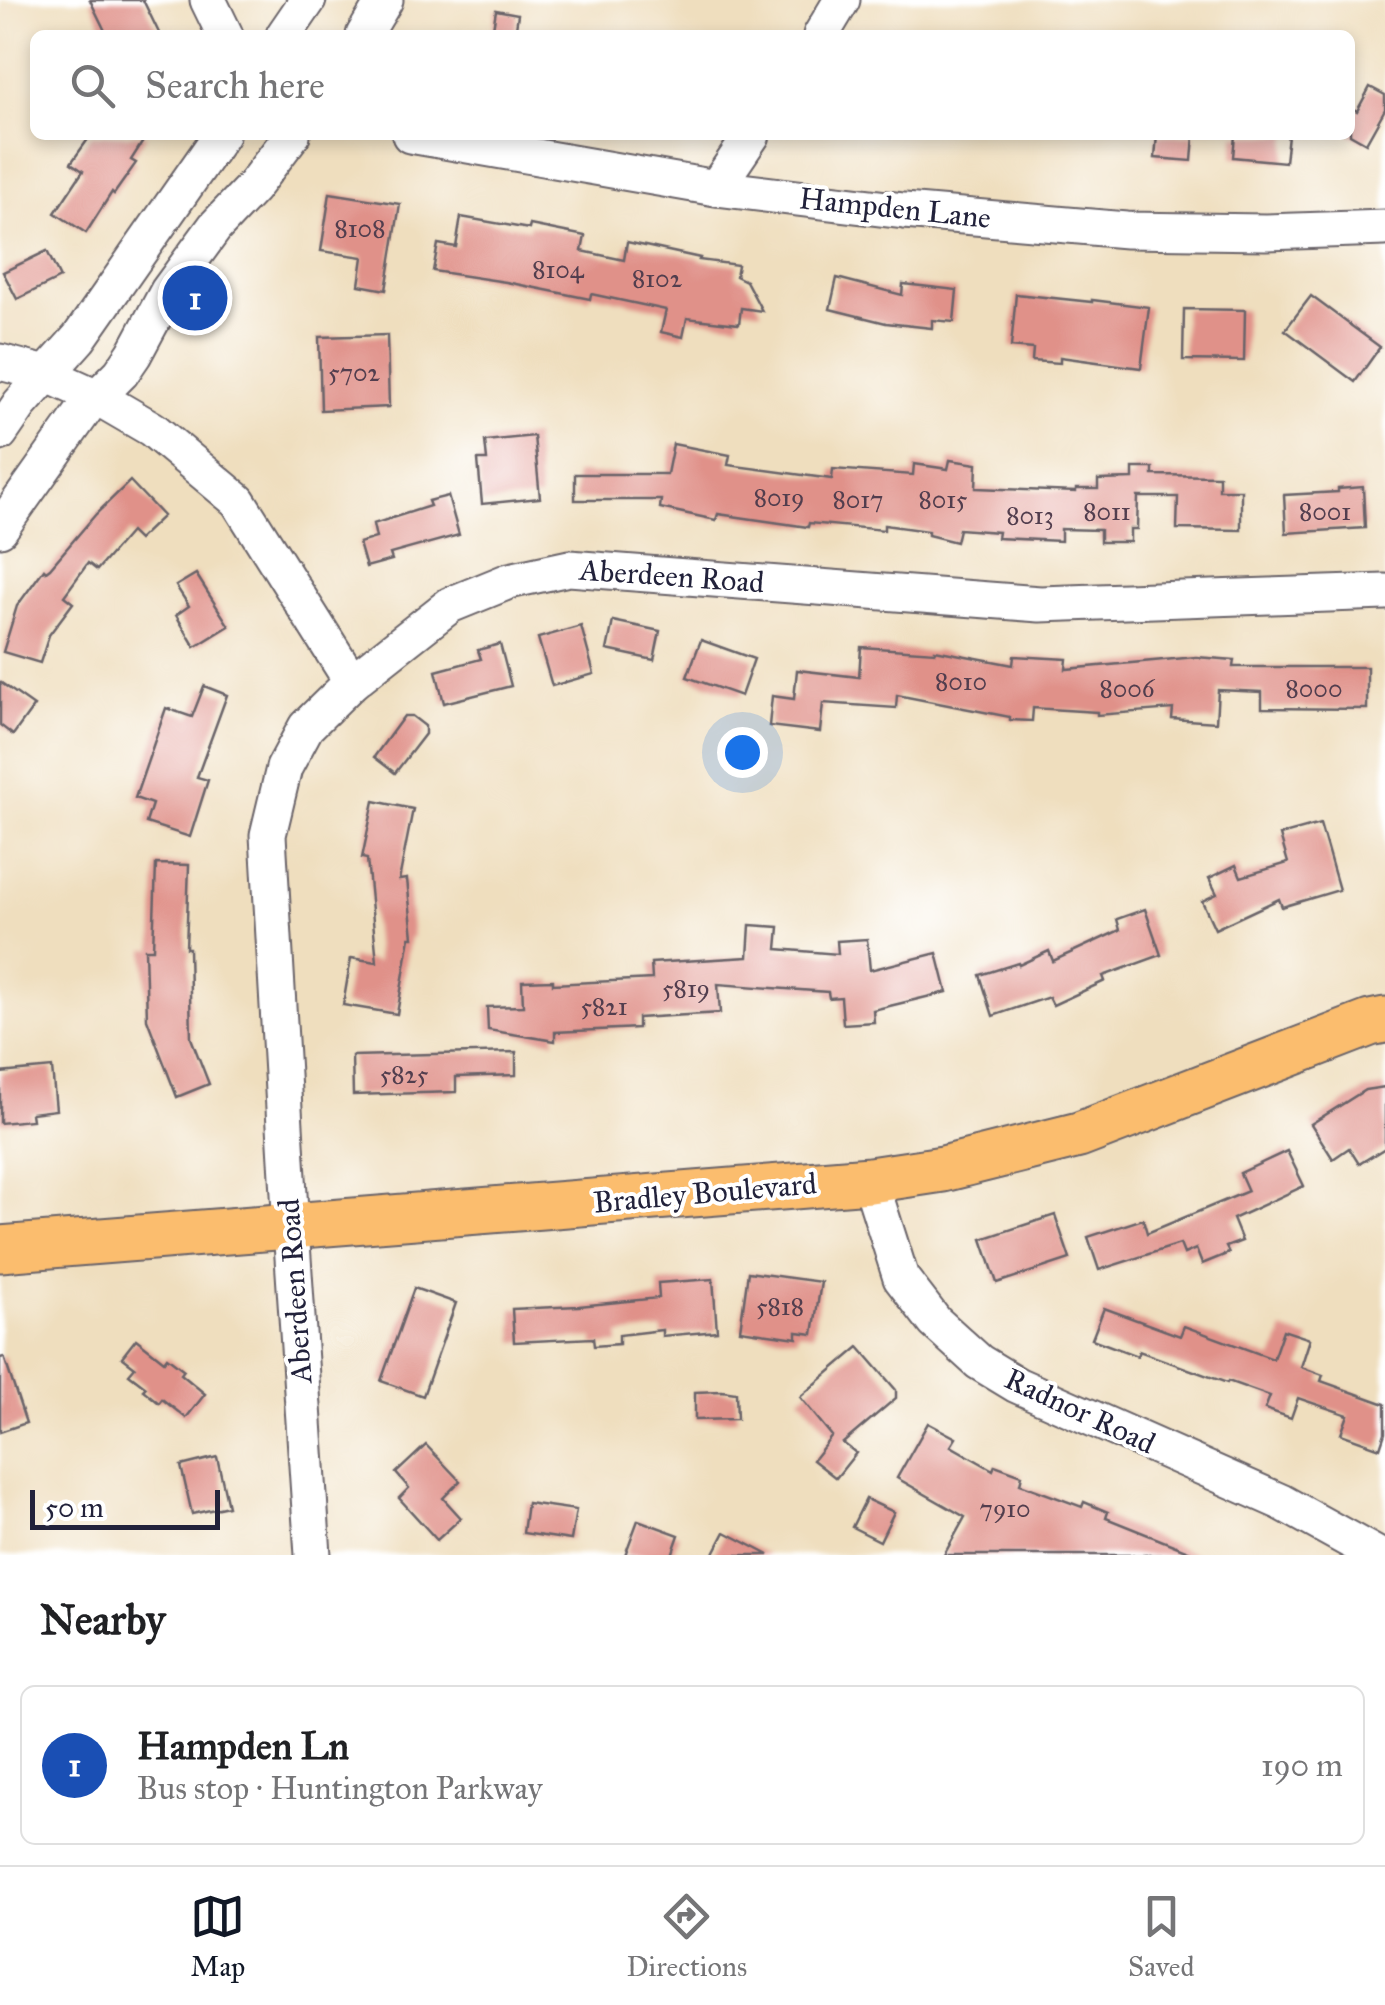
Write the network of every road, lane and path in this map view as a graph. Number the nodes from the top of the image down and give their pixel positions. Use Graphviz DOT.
graph roads {
  1 [pos="208,0"];
  2 [pos="308,0"];
  3 [pos="385,0"];
  4 [pos="842,0"];
  5 [pos="223,30"];
  6 [pos="287,30"];
  7 [pos="367,30"];
  8 [pos="823,30"];
  9 [pos="218,140"];
  10 [pos="288,140"];
  11 [pos="439,140"];
  12 [pos="749,140"];
  13 [pos="716,188"];
  14 [pos="1385,228"];
  15 [pos="0,362"];
  16 [pos="46,374"];
  17 [pos="97,397"];
  18 [pos="0,433"];
  19 [pos="0,529"];
  20 [pos="1385,592"];
  21 [pos="352,682"];
  22 [pos="1385,1020"];
  23 [pos="870,1180"];
  24 [pos="291,1228"];
  25 [pos="0,1249"];
  26 [pos="314,1555"];
  27 [pos="1377,1555"];
  1 -- 5 [label="street"];
  2 -- 6 [label="street"];
  3 -- 7 [label="street"];
  4 -- 8 [label="street"];
  9 -- 16 [label="street"];
  10 -- 17 [label="street"];
  11 -- 13 [label="street, Hampden Lane"];
  12 -- 13 [label="street"];
  13 -- 14 [label="street, Hampden Lane"];
  15 -- 16 [label="street"];
  16 -- 17 [label="street"];
  16 -- 18 [label="street"];
  17 -- 19 [label="street"];
  17 -- 21 [label="street"];
  20 -- 21 [label="street, Aberdeen Road"];
  21 -- 24 [label="street, Aberdeen Road"];
  22 -- 23 [label="main road, Bradley Boulevard"];
  23 -- 24 [label="main road, Bradley Boulevard"];
  23 -- 27 [label="street, Radnor Road"];
  24 -- 25 [label="main road, Bradley Boulevard"];
  24 -- 26 [label="street, Aberdeen Road"];
}
